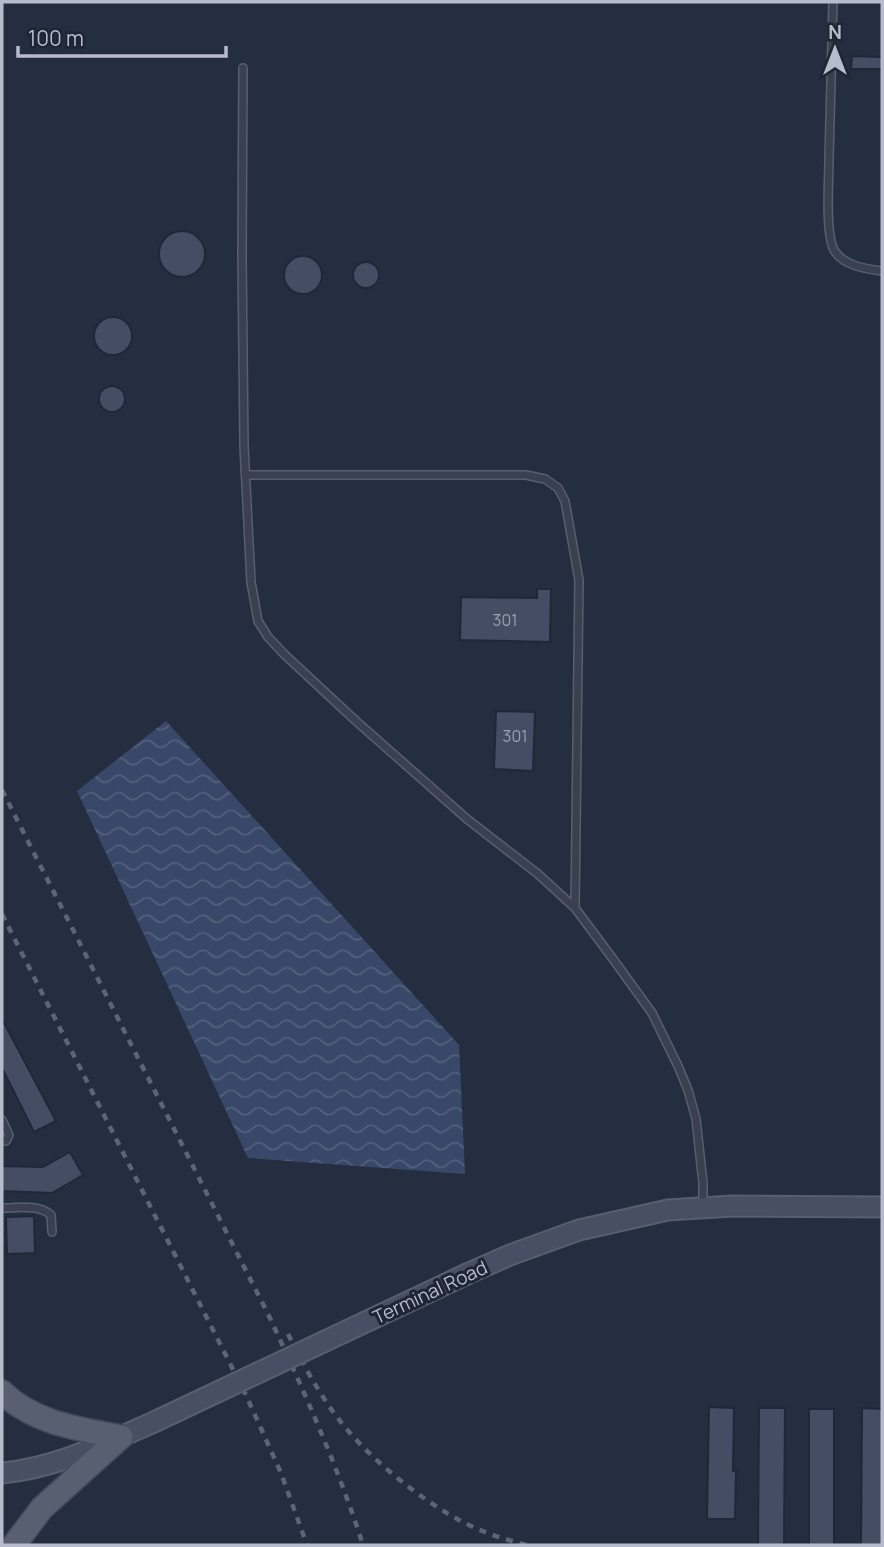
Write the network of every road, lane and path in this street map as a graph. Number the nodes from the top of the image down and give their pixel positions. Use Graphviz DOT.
graph roads {
  1 [pos="833,2"];
  2 [pos="243,68"];
  3 [pos="882,271"];
  4 [pos="246,475"];
  5 [pos="575,908"];
  6 [pos="2,1120"];
  7 [pos="2,1140"];
  8 [pos="703,1207"];
  9 [pos="882,1207"];
  10 [pos="2,1208"];
  11 [pos="52,1232"];
  12 [pos="2,1392"];
  13 [pos="121,1437"];
  14 [pos="2,1473"];
  15 [pos="14,1545"];
  1 -- 3 [label="lane"];
  2 -- 4 [label="lane"];
  4 -- 5 [label="lane"];
  4 -- 5 [label="lane"];
  5 -- 8 [label="lane"];
  6 -- 7 [label="lane"];
  8 -- 9 [label="main road, Terminal Road"];
  8 -- 13 [label="main road, Terminal Road, bridge"];
  10 -- 11 [label="lane"];
  12 -- 13 [label="main road"];
  13 -- 14 [label="main road, Terminal Road"];
  13 -- 15 [label="main road"];
}
